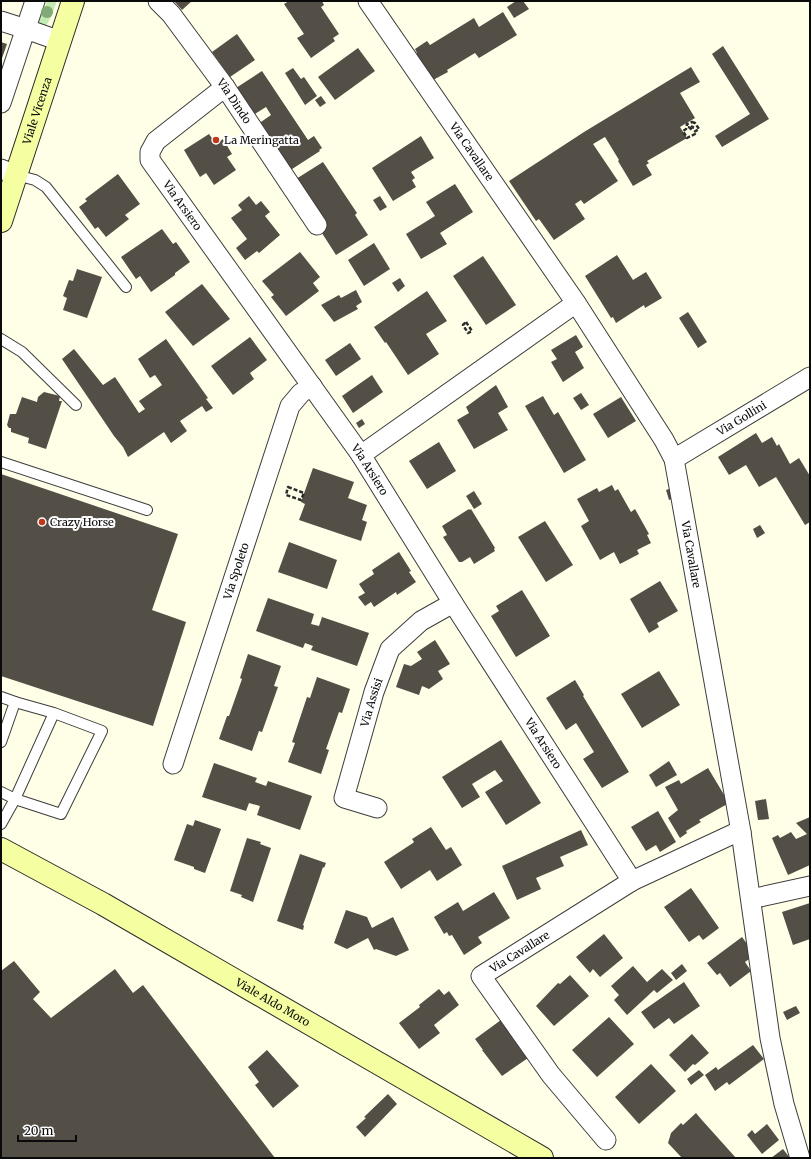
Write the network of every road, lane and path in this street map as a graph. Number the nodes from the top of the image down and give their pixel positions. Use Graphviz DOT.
graph roads {
  1 [pos="35,1"];
  2 [pos="73,1"];
  3 [pos="158,1"];
  4 [pos="368,1"];
  5 [pos="1,21"];
  6 [pos="26,29"];
  7 [pos="60,41"];
  8 [pos="224,86"];
  9 [pos="1,103"];
  10 [pos="693,130"];
  11 [pos="9,172"];
  12 [pos="1,222"];
  13 [pos="317,225"];
  14 [pos="126,287"];
  15 [pos="576,303"];
  16 [pos="1,339"];
  17 [pos="810,378"];
  18 [pos="312,386"];
  19 [pos="76,405"];
  20 [pos="361,455"];
  21 [pos="674,459"];
  22 [pos="1,462"];
  23 [pos="304,493"];
  24 [pos="147,510"];
  25 [pos="453,603"];
  26 [pos="1,697"];
  27 [pos="15,702"];
  28 [pos="54,713"];
  29 [pos="1,742"];
  30 [pos="173,764"];
  31 [pos="1,792"];
  32 [pos="15,799"];
  33 [pos="377,808"];
  34 [pos="1,824"];
  35 [pos="741,832"];
  36 [pos="1,849"];
  37 [pos="632,881"];
  38 [pos="810,886"];
  39 [pos="751,899"];
  40 [pos="606,1140"];
  41 [pos="542,1158"];
  42 [pos="800,1158"];
  1 -- 6 [label="street"];
  2 -- 7 [label="main road, Viale Vicenza"];
  3 -- 8 [label="street, Via Dindo"];
  4 -- 15 [label="street, Via Cavallare"];
  5 -- 6 [label="street"];
  6 -- 7 [label="street"];
  6 -- 9 [label="street"];
  7 -- 11 [label="main road, Viale Vicenza"];
  8 -- 13 [label="street, Via Dindo"];
  8 -- 18 [label="street, Via Arsiero"];
  10 -- 10 [label="path"];
  11 -- 12 [label="main road, Viale Vicenza"];
  11 -- 14 [label="lane"];
  15 -- 20 [label="street"];
  15 -- 21 [label="street, Via Cavallare"];
  16 -- 19 [label="lane"];
  17 -- 21 [label="street, Via Gollini"];
  18 -- 20 [label="street, Via Arsiero"];
  18 -- 30 [label="street, Via Spoleto"];
  20 -- 25 [label="street, Via Arsiero"];
  21 -- 35 [label="street, Via Cavallare"];
  22 -- 24 [label="lane"];
  23 -- 23 [label="path"];
  25 -- 33 [label="street, Via Assisi"];
  25 -- 37 [label="street, Via Arsiero"];
  26 -- 27 [label="lane"];
  27 -- 28 [label="lane"];
  27 -- 29 [label="lane"];
  28 -- 32 [label="lane"];
  28 -- 32 [label="lane"];
  31 -- 32 [label="lane"];
  32 -- 34 [label="lane"];
  35 -- 37 [label="street, Via Cavallare"];
  35 -- 39 [label="street, Via Cavallare"];
  36 -- 41 [label="main road, Viale Aldo Moro"];
  37 -- 40 [label="street, Via Cavallare"];
  38 -- 39 [label="street"];
  39 -- 42 [label="street, Via Cavallare"];
}
